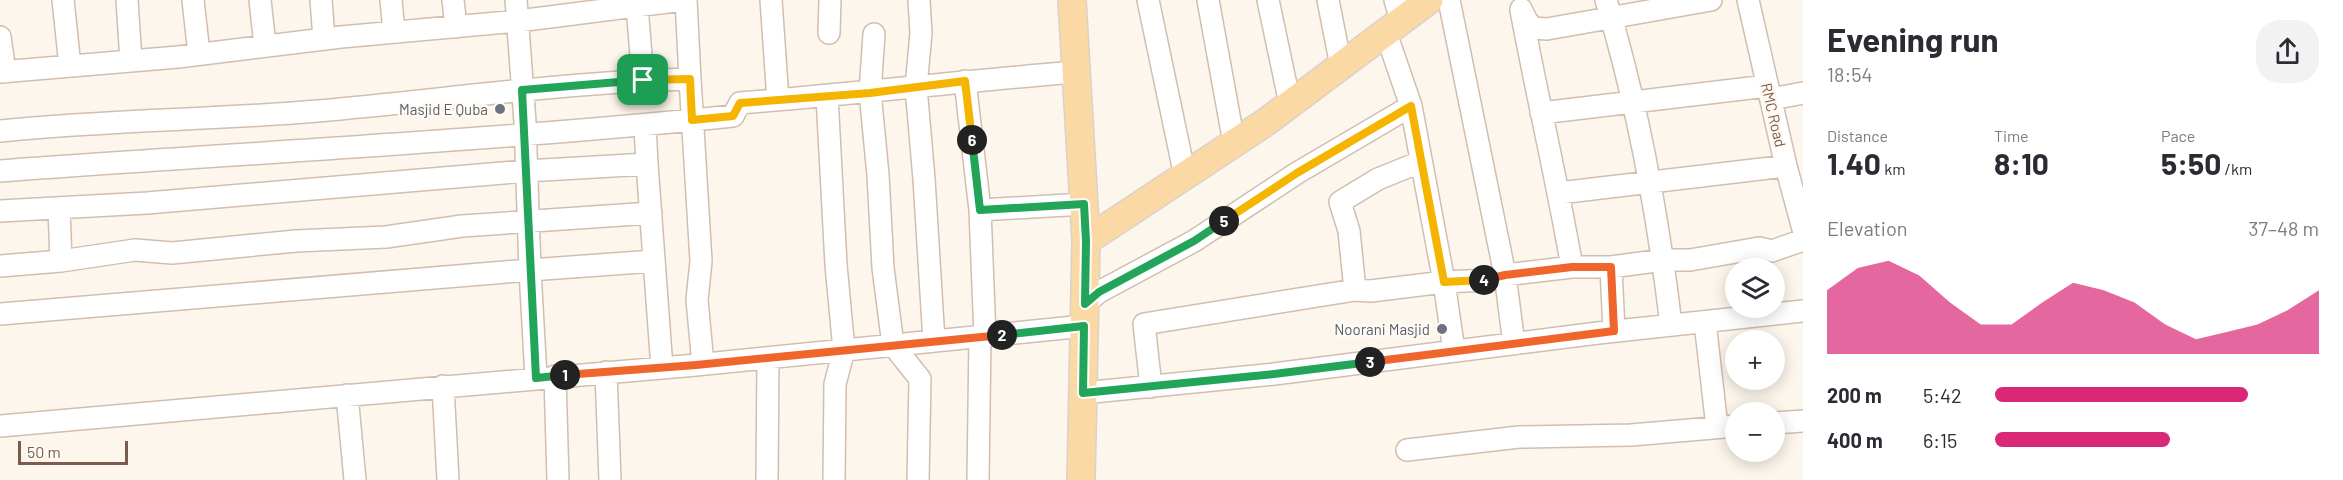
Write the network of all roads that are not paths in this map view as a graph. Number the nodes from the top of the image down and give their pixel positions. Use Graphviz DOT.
graph roads {
  1 [pos="63,0"];
  2 [pos="127,0"];
  3 [pos="193,0"];
  4 [pos="260,0"];
  5 [pos="321,0"];
  6 [pos="391,0"];
  7 [pos="453,0"];
  8 [pos="516,0"];
  9 [pos="685,0"];
  10 [pos="771,0"];
  11 [pos="830,0"];
  12 [pos="919,0"];
  13 [pos="1072,0"];
  14 [pos="1148,0"];
  15 [pos="1208,0"];
  16 [pos="1268,0"];
  17 [pos="1328,0"];
  18 [pos="1429,0"];
  19 [pos="1449,0"];
  20 [pos="1712,0"];
  21 [pos="1748,0"];
  22 [pos="1754,0"];
  23 [pos="647,3"];
  24 [pos="1520,5"];
  25 [pos="589,6"];
  26 [pos="1609,9"];
  27 [pos="1394,18"];
  28 [pos="518,21"];
  29 [pos="456,27"];
  30 [pos="394,32"];
  31 [pos="829,33"];
  32 [pos="874,34"];
  33 [pos="0,37"];
  34 [pos="324,39"];
  35 [pos="266,46"];
  36 [pos="199,54"];
  37 [pos="131,61"];
  38 [pos="70,66"];
  39 [pos="1341,66"];
  40 [pos="2,72"];
  41 [pos="1076,72"];
  42 [pos="690,79"];
  43 [pos="643,80"];
  44 [pos="965,81"];
  45 [pos="916,87"];
  46 [pos="522,90"];
  47 [pos="1772,92"];
  48 [pos="870,93"];
  49 [pos="1803,93"];
  50 [pos="827,96"];
  51 [pos="778,100"];
  52 [pos="1633,101"];
  53 [pos="1290,104"];
  54 [pos="1411,106"];
  55 [pos="1540,113"];
  56 [pos="692,120"];
  57 [pos="645,124"];
  58 [pos="0,131"];
  59 [pos="525,134"];
  60 [pos="1234,143"];
  61 [pos="1420,162"];
  62 [pos="647,164"];
  63 [pos="1786,166"];
  64 [pos="0,171"];
  65 [pos="526,171"];
  66 [pos="1185,176"];
  67 [pos="1650,182"];
  68 [pos="1559,193"];
  69 [pos="1084,204"];
  70 [pos="1803,204"];
  71 [pos="59,208"];
  72 [pos="980,210"];
  73 [pos="0,211"];
  74 [pos="651,213"];
  75 [pos="529,223"];
  76 [pos="1803,229"];
  77 [pos="1803,240"];
  78 [pos="1086,241"];
  79 [pos="1663,260"];
  80 [pos="61,261"];
  81 [pos="654,261"];
  82 [pos="0,266"];
  83 [pos="1572,267"];
  84 [pos="1611,267"];
  85 [pos="530,270"];
  86 [pos="1505,275"];
  87 [pos="1444,282"];
  88 [pos="1355,290"];
  89 [pos="1803,311"];
  90 [pos="0,314"];
  91 [pos="1085,315"];
  92 [pos="1705,321"];
  93 [pos="1671,325"];
  94 [pos="1614,331"];
  95 [pos="982,337"];
  96 [pos="934,341"];
  97 [pos="1514,344"];
  98 [pos="893,345"];
  99 [pos="844,350"];
  100 [pos="1454,351"];
  101 [pos="768,358"];
  102 [pos="703,364"];
  103 [pos="662,368"];
  104 [pos="606,372"];
  105 [pos="545,377"];
  106 [pos="443,386"];
  107 [pos="1151,387"];
  108 [pos="1083,393"];
  109 [pos="347,395"];
  110 [pos="1803,421"];
  111 [pos="1725,422"];
  112 [pos="1785,422"];
  113 [pos="0,426"];
  114 [pos="1725,427"];
  115 [pos="1407,450"];
  116 [pos="355,480"];
  117 [pos="448,480"];
  118 [pos="558,480"];
  119 [pos="610,480"];
  120 [pos="767,480"];
  121 [pos="834,480"];
  122 [pos="918,480"];
  123 [pos="978,480"];
  124 [pos="1081,480"];
  1 -- 38 [label="street"];
  2 -- 37 [label="street"];
  3 -- 36 [label="street"];
  4 -- 35 [label="street"];
  5 -- 34 [label="street"];
  6 -- 30 [label="street"];
  7 -- 29 [label="street"];
  8 -- 28 [label="street"];
  9 -- 23 [label="street"];
  9 -- 42 [label="street"];
  10 -- 51 [label="street"];
  11 -- 31 [label="street"];
  12 -- 45 [label="street"];
  13 -- 41 [label="main road"];
  14 -- 66 [label="street"];
  15 -- 60 [label="street"];
  16 -- 53 [label="street"];
  17 -- 39 [label="street"];
  18 -- 27 [label="main road"];
  19 -- 86 [label="street"];
  20 -- 26 [label="street"];
  21 -- 47 [label="street, RMC Road"];
  22 -- 47 [label="street, RMC Road"];
  23 -- 25 [label="street"];
  23 -- 43 [label="street"];
  24 -- 26 [label="street"];
  24 -- 55 [label="street"];
  25 -- 28 [label="street"];
  26 -- 52 [label="street"];
  27 -- 39 [label="main road"];
  27 -- 54 [label="street"];
  28 -- 29 [label="street"];
  28 -- 46 [label="street"];
  29 -- 30 [label="street"];
  30 -- 34 [label="street"];
  32 -- 48 [label="street"];
  33 -- 40 [label="street"];
  34 -- 35 [label="street"];
  35 -- 36 [label="street"];
  36 -- 37 [label="street"];
  37 -- 38 [label="street"];
  38 -- 40 [label="street"];
  39 -- 53 [label="main road"];
  41 -- 44 [label="street"];
  41 -- 69 [label="main road"];
  42 -- 43 [label="street"];
  42 -- 56 [label="street"];
  43 -- 46 [label="street"];
  44 -- 45 [label="street"];
  44 -- 72 [label="street"];
  45 -- 48 [label="street"];
  45 -- 96 [label="street"];
  46 -- 58 [label="street"];
  46 -- 59 [label="street"];
  47 -- 49 [label="street"];
  47 -- 52 [label="street"];
  47 -- 63 [label="street, RMC Road"];
  47 -- 70 [label="street, RMC Road"];
  48 -- 50 [label="street"];
  48 -- 98 [label="street"];
  50 -- 51 [label="street"];
  50 -- 99 [label="street"];
  51 -- 56 [label="street"];
  52 -- 55 [label="street"];
  52 -- 67 [label="street"];
  53 -- 60 [label="main road"];
  54 -- 61 [label="street"];
  54 -- 91 [label="street"];
  55 -- 68 [label="street"];
  56 -- 57 [label="street"];
  56 -- 102 [label="street"];
  57 -- 59 [label="street"];
  57 -- 62 [label="street"];
  59 -- 64 [label="street"];
  59 -- 65 [label="street"];
  60 -- 66 [label="main road"];
  61 -- 87 [label="street"];
  61 -- 88 [label="street"];
  62 -- 65 [label="street"];
  62 -- 74 [label="street"];
  63 -- 67 [label="street"];
  63 -- 76 [label="street, RMC Road"];
  65 -- 71 [label="street"];
  65 -- 75 [label="street"];
  66 -- 78 [label="main road"];
  67 -- 68 [label="street"];
  67 -- 79 [label="street"];
  68 -- 83 [label="street"];
  69 -- 72 [label="street"];
  69 -- 78 [label="main road"];
  71 -- 73 [label="street"];
  71 -- 80 [label="street"];
  72 -- 95 [label="street"];
  74 -- 75 [label="street"];
  74 -- 81 [label="street"];
  75 -- 80 [label="street"];
  75 -- 85 [label="street"];
  77 -- 79 [label="street"];
  78 -- 91 [label="main road"];
  79 -- 84 [label="street"];
  79 -- 93 [label="street"];
  80 -- 82 [label="street"];
  81 -- 85 [label="street"];
  81 -- 103 [label="street"];
  83 -- 84 [label="street"];
  83 -- 86 [label="street"];
  84 -- 94 [label="street"];
  85 -- 90 [label="street"];
  85 -- 105 [label="street"];
  86 -- 87 [label="street"];
  86 -- 97 [label="street"];
  87 -- 88 [label="street"];
  87 -- 100 [label="street"];
  88 -- 107 [label="street"];
  89 -- 92 [label="street"];
  91 -- 95 [label="street"];
  91 -- 108 [label="main road"];
  92 -- 93 [label="street"];
  92 -- 111 [label="street"];
  93 -- 94 [label="street"];
  94 -- 97 [label="street"];
  95 -- 96 [label="street"];
  95 -- 123 [label="street"];
  96 -- 98 [label="street"];
  97 -- 100 [label="street"];
  98 -- 99 [label="street"];
  98 -- 122 [label="street"];
  99 -- 101 [label="street"];
  99 -- 121 [label="street"];
  100 -- 107 [label="street"];
  101 -- 102 [label="street"];
  101 -- 120 [label="street"];
  102 -- 103 [label="street"];
  103 -- 104 [label="street"];
  104 -- 105 [label="street"];
  104 -- 119 [label="street"];
  105 -- 106 [label="street"];
  105 -- 118 [label="street"];
  106 -- 109 [label="street"];
  106 -- 117 [label="street"];
  107 -- 108 [label="street"];
  108 -- 124 [label="main road"];
  109 -- 113 [label="street"];
  109 -- 116 [label="street"];
  110 -- 112 [label="street"];
  114 -- 115 [label="street"];
}
